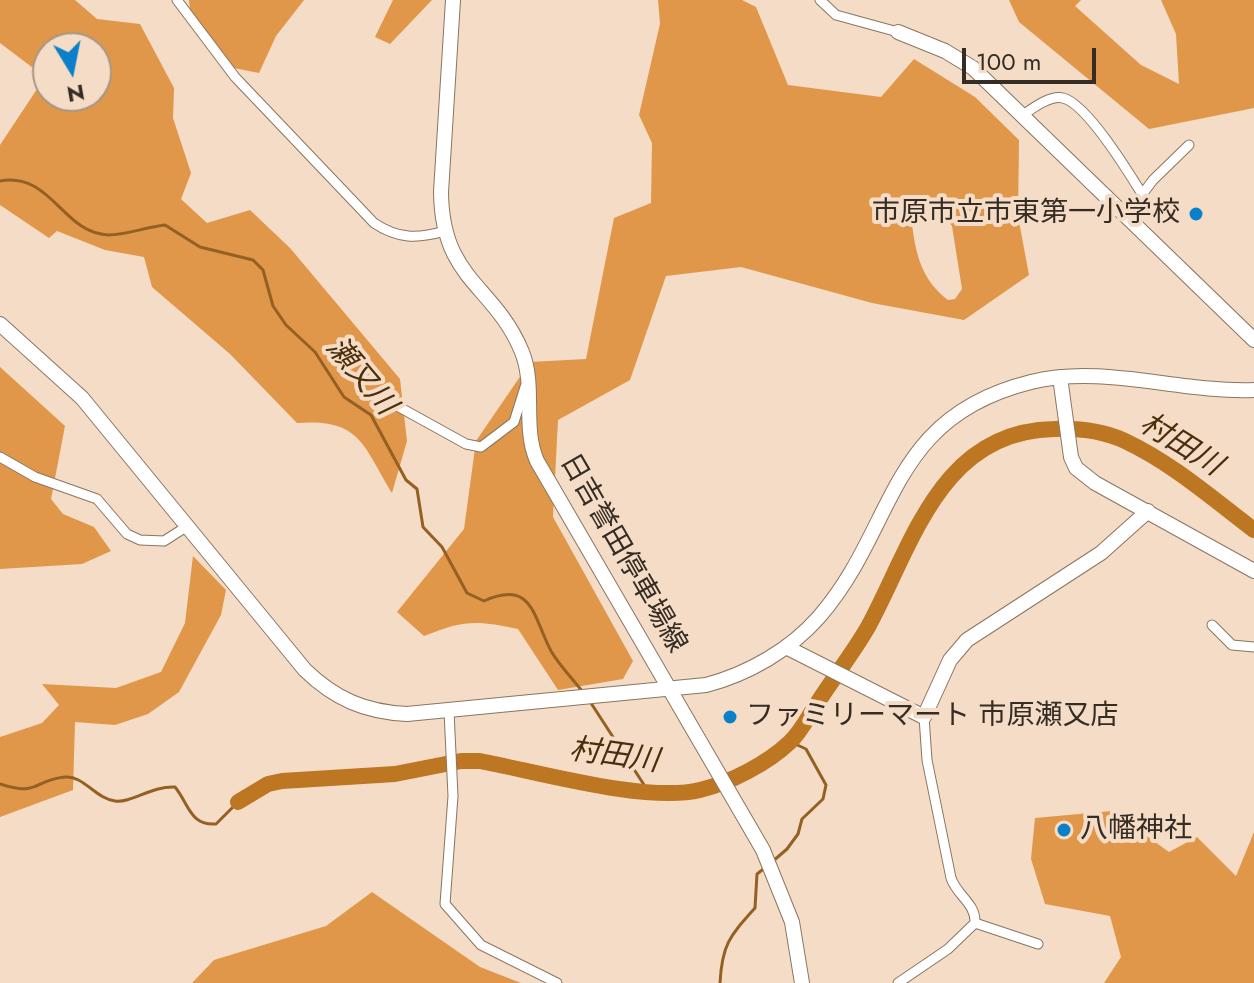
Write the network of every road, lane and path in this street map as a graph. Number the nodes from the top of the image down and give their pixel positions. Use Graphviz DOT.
graph roads {
  1 [pos="177,0"];
  2 [pos="453,0"];
  3 [pos="820,0"];
  4 [pos="898,32"];
  5 [pos="1023,115"];
  6 [pos="1189,145"];
  7 [pos="1142,194"];
  8 [pos="1126,216"];
  9 [pos="445,231"];
  10 [pos="0,324"];
  11 [pos="1254,340"];
  12 [pos="1060,377"];
  13 [pos="528,378"];
  14 [pos="1254,390"];
  15 [pos="390,402"];
  16 [pos="0,457"];
  17 [pos="1148,511"];
  18 [pos="186,527"];
  19 [pos="1254,571"];
  20 [pos="1212,625"];
  21 [pos="786,647"];
  22 [pos="1254,647"];
  23 [pos="669,687"];
  24 [pos="449,711"];
  25 [pos="924,717"];
  26 [pos="975,923"];
  27 [pos="1038,944"];
  28 [pos="557,983"];
  29 [pos="802,983"];
  30 [pos="898,983"];
  1 -- 9 [label="street"];
  2 -- 9 [label="street, 日吉誉田停車場線"];
  3 -- 4 [label="street"];
  4 -- 5 [label="street"];
  5 -- 7 [label="street"];
  5 -- 8 [label="street"];
  6 -- 7 [label="street"];
  7 -- 8 [label="street"];
  8 -- 11 [label="street"];
  9 -- 13 [label="street, 日吉誉田停車場線"];
  10 -- 18 [label="street"];
  12 -- 14 [label="street"];
  12 -- 17 [label="street"];
  12 -- 21 [label="street"];
  13 -- 15 [label="street"];
  13 -- 23 [label="street, 日吉誉田停車場線"];
  16 -- 18 [label="street"];
  17 -- 19 [label="street"];
  17 -- 25 [label="street"];
  18 -- 24 [label="street"];
  20 -- 22 [label="street"];
  21 -- 23 [label="street"];
  21 -- 25 [label="street"];
  23 -- 24 [label="street"];
  23 -- 29 [label="street, 日吉誉田停車場線"];
  24 -- 28 [label="street"];
  25 -- 26 [label="street"];
  26 -- 27 [label="street"];
  26 -- 30 [label="street"];
}
